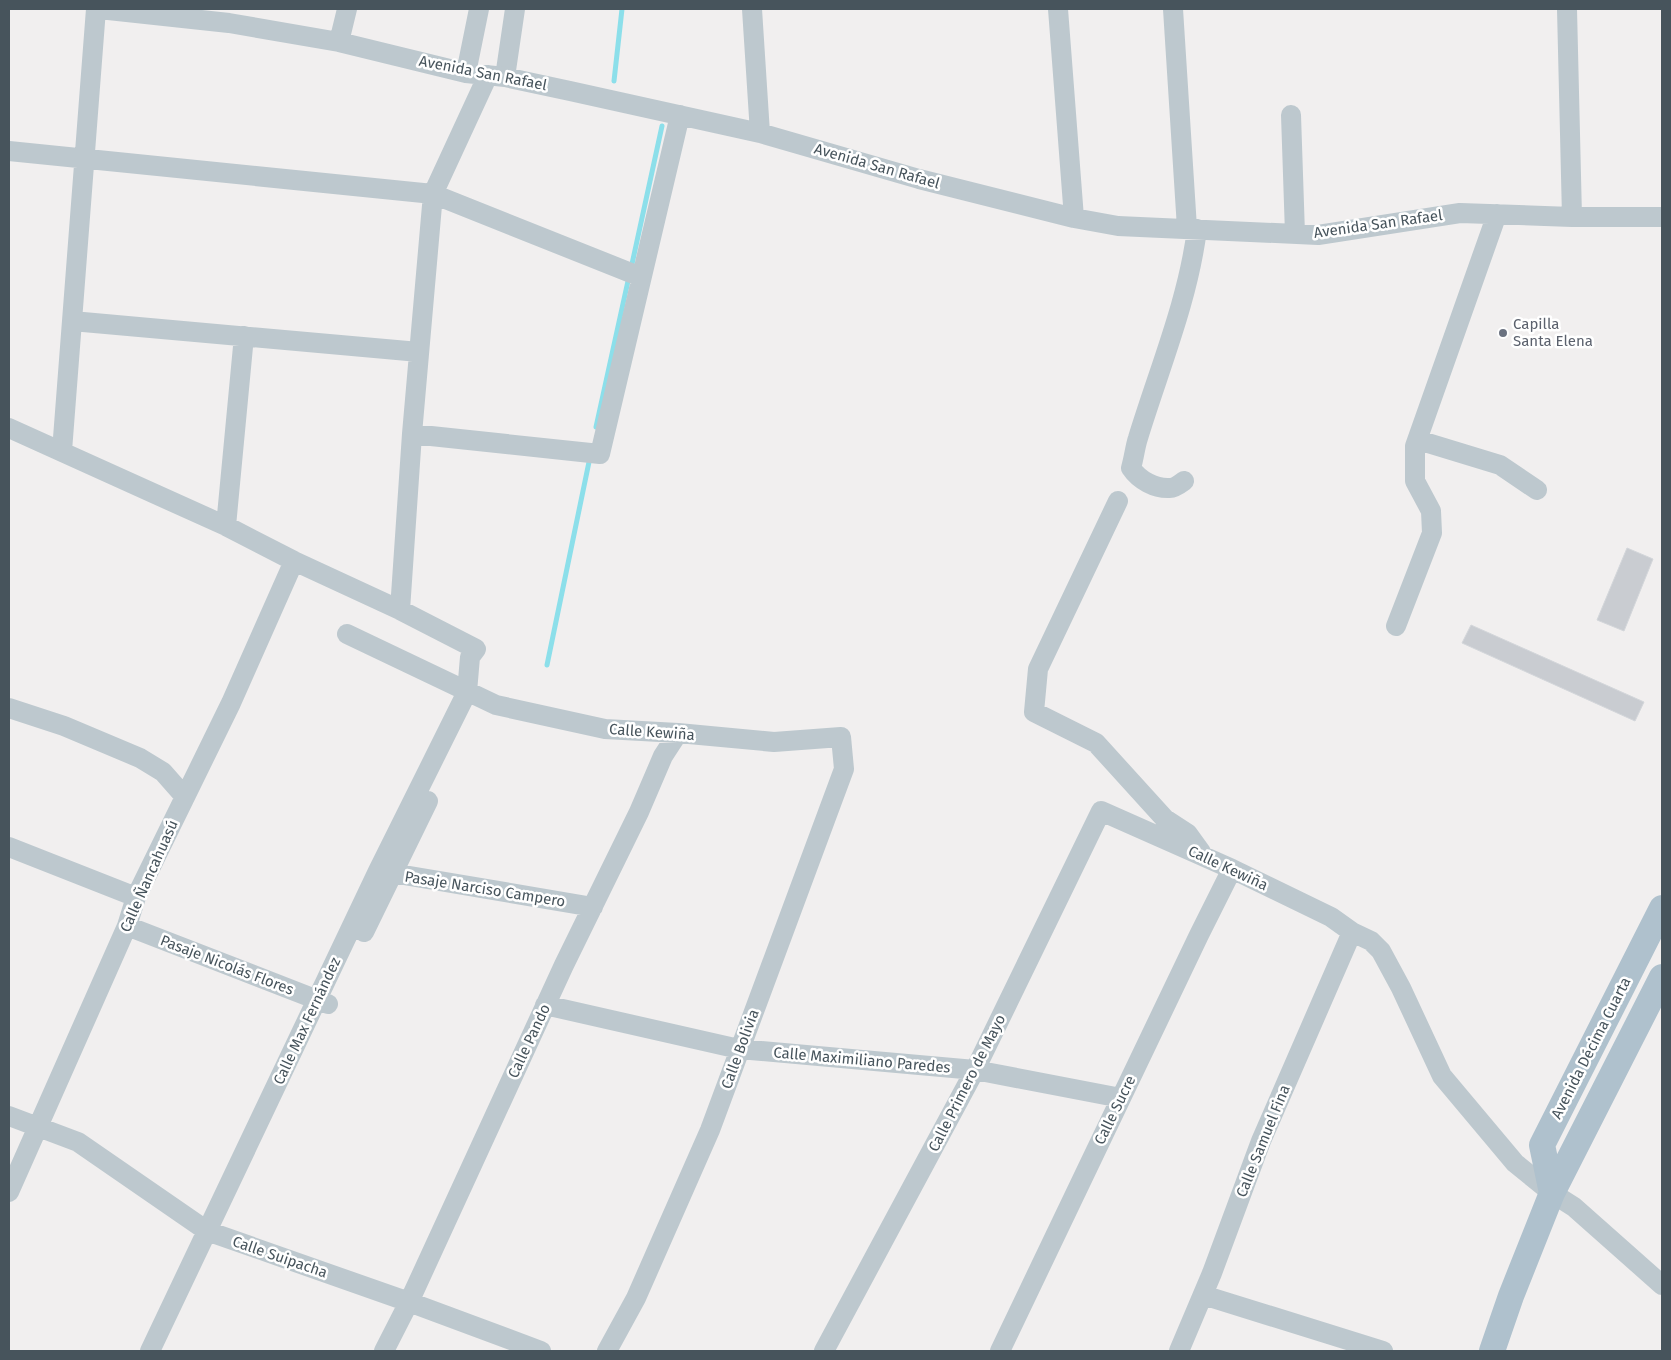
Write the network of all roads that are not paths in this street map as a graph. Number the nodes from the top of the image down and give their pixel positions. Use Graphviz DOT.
graph roads {
  1 [pos="97,9"];
  2 [pos="347,9"];
  3 [pos="479,9"];
  4 [pos="515,9"];
  5 [pos="752,9"];
  6 [pos="1058,9"];
  7 [pos="1173,9"];
  8 [pos="1567,9"];
  9 [pos="340,42"];
  10 [pos="466,72"];
  11 [pos="496,76"];
  12 [pos="680,115"];
  13 [pos="1291,115"];
  14 [pos="760,133"];
  15 [pos="9,151"];
  16 [pos="84,158"];
  17 [pos="433,194"];
  18 [pos="1497,214"];
  19 [pos="1572,217"];
  20 [pos="1662,217"];
  21 [pos="1074,218"];
  22 [pos="1192,229"];
  23 [pos="1295,234"];
  24 [pos="641,277"];
  25 [pos="72,321"];
  26 [pos="244,336"];
  27 [pos="419,352"];
  28 [pos="9,428"];
  29 [pos="412,434"];
  30 [pos="1418,440"];
  31 [pos="62,451"];
  32 [pos="1184,481"];
  33 [pos="1537,490"];
  34 [pos="1118,501"];
  35 [pos="226,526"];
  36 [pos="294,561"];
  37 [pos="400,610"];
  38 [pos="1396,626"];
  39 [pos="347,634"];
  40 [pos="473,695"];
  41 [pos="9,708"];
  42 [pos="678,733"];
  43 [pos="841,737"];
  44 [pos="185,797"];
  45 [pos="1101,811"];
  46 [pos="9,847"];
  47 [pos="1204,856"];
  48 [pos="1232,869"];
  49 [pos="386,872"];
  50 [pos="136,897"];
  51 [pos="592,907"];
  52 [pos="1662,908"];
  53 [pos="127,926"];
  54 [pos="1352,932"];
  55 [pos="1662,977"];
  56 [pos="322,1002"];
  57 [pos="546,1005"];
  58 [pos="739,1049"];
  59 [pos="975,1070"];
  60 [pos="1121,1098"];
  61 [pos="9,1116"];
  62 [pos="38,1127"];
  63 [pos="9,1192"];
  64 [pos="1552,1193"];
  65 [pos="213,1233"];
  66 [pos="1662,1286"];
  67 [pos="1203,1295"];
  68 [pos="409,1302"];
  69 [pos="150,1351"];
  70 [pos="164,1351"];
  71 [pos="384,1351"];
  72 [pos="541,1351"];
  73 [pos="607,1351"];
  74 [pos="824,1351"];
  75 [pos="1000,1351"];
  76 [pos="1179,1351"];
  77 [pos="1383,1351"];
  78 [pos="1492,1351"];
  1 -- 9 [label="street, Avenida San Rafael"];
  1 -- 16 [label="street"];
  2 -- 9 [label="street"];
  3 -- 10 [label="street"];
  4 -- 11 [label="street"];
  5 -- 14 [label="street"];
  6 -- 21 [label="street"];
  7 -- 22 [label="street"];
  8 -- 19 [label="street"];
  9 -- 10 [label="street, Avenida San Rafael"];
  10 -- 11 [label="street, Avenida San Rafael"];
  11 -- 12 [label="street, Avenida San Rafael"];
  11 -- 17 [label="street"];
  12 -- 14 [label="street, Avenida San Rafael"];
  12 -- 24 [label="street"];
  13 -- 23 [label="street"];
  14 -- 21 [label="street, Avenida San Rafael"];
  15 -- 16 [label="street"];
  16 -- 17 [label="street"];
  16 -- 25 [label="street"];
  17 -- 24 [label="street"];
  17 -- 27 [label="street"];
  18 -- 19 [label="street, Avenida San Rafael"];
  18 -- 23 [label="street, Avenida San Rafael"];
  18 -- 30 [label="street"];
  19 -- 20 [label="street, Avenida San Rafael"];
  21 -- 22 [label="street, Avenida San Rafael"];
  22 -- 23 [label="street, Avenida San Rafael"];
  22 -- 32 [label="street"];
  24 -- 29 [label="street"];
  25 -- 26 [label="street"];
  25 -- 31 [label="street"];
  26 -- 27 [label="street"];
  26 -- 35 [label="street"];
  27 -- 29 [label="street"];
  28 -- 31 [label="street"];
  29 -- 37 [label="street"];
  30 -- 33 [label="street"];
  30 -- 38 [label="street"];
  31 -- 35 [label="street"];
  34 -- 47 [label="street"];
  35 -- 36 [label="street"];
  36 -- 37 [label="street"];
  36 -- 44 [label="street, Calle Ñancahuasú"];
  37 -- 40 [label="street"];
  39 -- 40 [label="street, Calle Kewiña"];
  40 -- 42 [label="street, Calle Kewiña"];
  40 -- 49 [label="street, Calle Max Fernández"];
  41 -- 44 [label="street"];
  42 -- 43 [label="street, Calle Kewiña"];
  42 -- 51 [label="street, Calle Pando"];
  43 -- 58 [label="street, Calle Bolivia"];
  44 -- 50 [label="street, Calle Ñancahuasú"];
  45 -- 47 [label="street, Calle Kewiña"];
  45 -- 59 [label="street, Calle Primero de Mayo"];
  46 -- 50 [label="street"];
  47 -- 48 [label="street, Calle Kewiña"];
  48 -- 54 [label="street, Calle Kewiña"];
  48 -- 60 [label="street, Calle Sucre"];
  49 -- 51 [label="street, Pasaje Narciso Campero"];
  49 -- 56 [label="street, Calle Max Fernández"];
  50 -- 53 [label="street, Calle Ñancahuasú"];
  51 -- 57 [label="street, Calle Pando"];
  52 -- 64 [label="main road, Avenida Décima Cuarta"];
  53 -- 56 [label="street, Pasaje Nicolás Flores"];
  53 -- 62 [label="street, Calle Ñancahuasú"];
  54 -- 64 [label="street, Calle Kewiña"];
  54 -- 67 [label="street, Calle Samuel Fina"];
  55 -- 64 [label="main road, Avenida Décima Cuarta"];
  56 -- 65 [label="street, Calle Max Fernández"];
  57 -- 58 [label="street, Calle Maximiliano Paredes"];
  57 -- 68 [label="street, Calle Pando"];
  58 -- 59 [label="street, Calle Maximiliano Paredes"];
  58 -- 73 [label="street, Calle Bolivia"];
  59 -- 60 [label="street, Calle Maximiliano Paredes"];
  59 -- 74 [label="street, Calle Primero de Mayo"];
  60 -- 75 [label="street, Calle Sucre"];
  61 -- 62 [label="street, Calle Suipacha"];
  62 -- 63 [label="street, Calle Ñancahuasú"];
  62 -- 65 [label="street, Calle Suipacha"];
  64 -- 66 [label="street, Calle Kewiña"];
  64 -- 78 [label="main road, Avenida Décima Cuarta"];
  65 -- 68 [label="street, Calle Suipacha"];
  65 -- 69 [label="street, Calle Max Fernández"];
  65 -- 70 [label="street, Calle Max Fernández"];
  67 -- 76 [label="street, Calle Samuel Fina"];
  67 -- 77 [label="street"];
  68 -- 71 [label="street, Calle Pando"];
  68 -- 72 [label="street, Calle Suipacha"];
}
